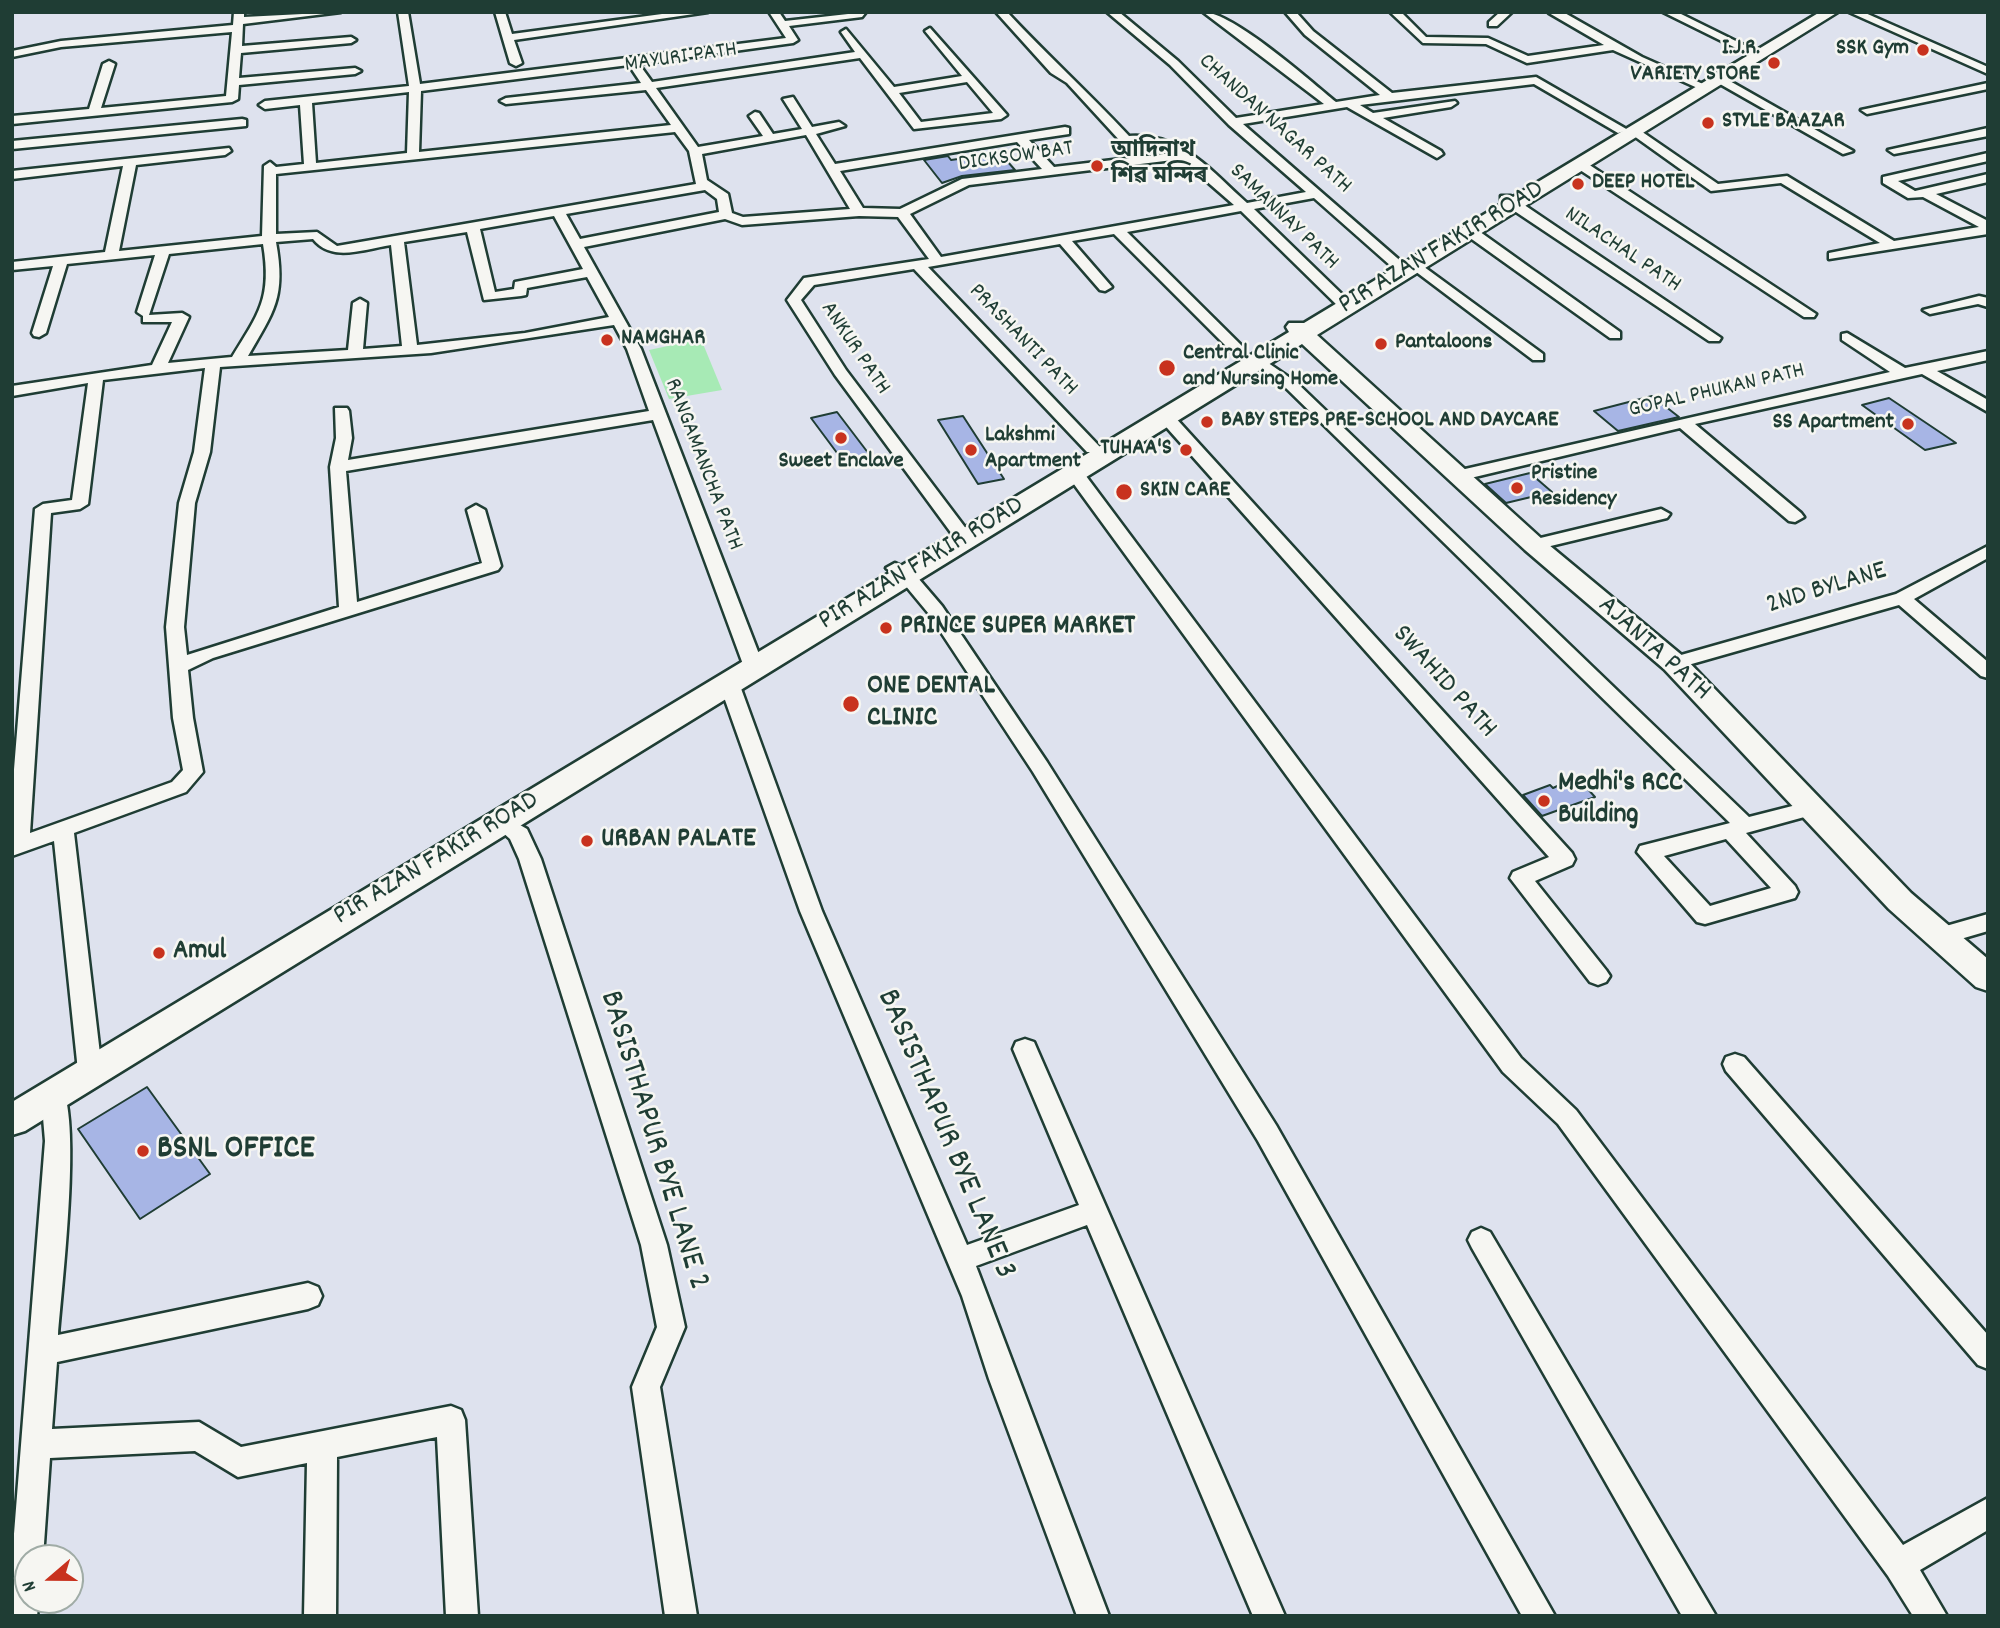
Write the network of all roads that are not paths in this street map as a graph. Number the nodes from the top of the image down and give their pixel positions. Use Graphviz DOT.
graph roads {
  1 [pos="336,12"];
  2 [pos="404,12"];
  3 [pos="500,12"];
  4 [pos="704,12"];
  5 [pos="774,12"];
  6 [pos="860,12"];
  7 [pos="1001,12"];
  8 [pos="1112,12"];
  9 [pos="1208,12"];
  10 [pos="1290,12"];
  11 [pos="1416,12"];
  12 [pos="1507,12"];
  13 [pos="1558,12"];
  14 [pos="1668,12"];
  15 [pos="1818,12"];
  16 [pos="1831,12"];
  17 [pos="1854,12"];
  18 [pos="1399,16"];
  19 [pos="633,17"];
  20 [pos="238,21"];
  21 [pos="789,23"];
  22 [pos="1493,24"];
  23 [pos="930,31"];
  24 [pos="846,32"];
  25 [pos="508,38"];
  26 [pos="351,40"];
  27 [pos="1615,46"];
  28 [pos="236,50"];
  29 [pos="1752,52"];
  30 [pos="12,54"];
  31 [pos="862,54"];
  32 [pos="632,62"];
  33 [pos="516,63"];
  34 [pos="109,64"];
  35 [pos="355,71"];
  36 [pos="1988,71"];
  37 [pos="971,78"];
  38 [pos="233,82"];
  39 [pos="1709,85"];
  40 [pos="648,86"];
  41 [pos="1988,86"];
  42 [pos="415,88"];
  43 [pos="891,91"];
  44 [pos="1390,97"];
  45 [pos="789,99"];
  46 [pos="306,100"];
  47 [pos="506,102"];
  48 [pos="1348,103"];
  49 [pos="1451,103"];
  50 [pos="265,105"];
  51 [pos="1333,105"];
  52 [pos="1867,110"];
  53 [pos="94,112"];
  54 [pos="755,116"];
  55 [pos="1374,116"];
  56 [pos="12,120"];
  57 [pos="1233,122"];
  58 [pos="242,123"];
  59 [pos="839,126"];
  60 [pos="678,128"];
  61 [pos="1065,131"];
  62 [pos="1630,131"];
  63 [pos="1988,132"];
  64 [pos="810,134"];
  65 [pos="1020,138"];
  66 [pos="771,139"];
  67 [pos="12,145"];
  68 [pos="1894,150"];
  69 [pos="225,151"];
  70 [pos="695,151"];
  71 [pos="1847,151"];
  72 [pos="1437,154"];
  73 [pos="413,155"];
  74 [pos="1184,155"];
  75 [pos="1988,157"];
  76 [pos="130,162"];
  77 [pos="1576,163"];
  78 [pos="310,166"];
  79 [pos="832,168"];
  80 [pos="1052,172"];
  81 [pos="12,175"];
  82 [pos="1988,178"];
  83 [pos="707,186"];
  84 [pos="1924,192"];
  85 [pos="1317,194"];
  86 [pos="1510,202"];
  87 [pos="1245,208"];
  88 [pos="557,210"];
  89 [pos="859,212"];
  90 [pos="902,213"];
  91 [pos="726,215"];
  92 [pos="472,225"];
  93 [pos="1117,229"];
  94 [pos="1985,231"];
  95 [pos="1471,232"];
  96 [pos="1062,238"];
  97 [pos="269,239"];
  98 [pos="397,239"];
  99 [pos="576,244"];
  100 [pos="1892,246"];
  101 [pos="163,252"];
  102 [pos="1834,256"];
  103 [pos="111,258"];
  104 [pos="61,262"];
  105 [pos="937,262"];
  106 [pos="918,265"];
  107 [pos="12,266"];
  108 [pos="1406,267"];
  109 [pos="593,272"];
  110 [pos="1105,287"];
  111 [pos="360,303"];
  112 [pos="1988,303"];
  113 [pos="1343,304"];
  114 [pos="1930,310"];
  115 [pos="1809,314"];
  116 [pos="620,320"];
  117 [pos="1301,332"];
  118 [pos="39,333"];
  119 [pos="1615,335"];
  120 [pos="1847,337"];
  121 [pos="1714,338"];
  122 [pos="410,350"];
  123 [pos="355,354"];
  124 [pos="1248,355"];
  125 [pos="1988,355"];
  126 [pos="1538,357"];
  127 [pos="237,362"];
  128 [pos="213,363"];
  129 [pos="158,369"];
  130 [pos="1924,369"];
  131 [pos="1902,373"];
  132 [pos="96,377"];
  133 [pos="12,391"];
  134 [pos="1988,407"];
  135 [pos="341,411"];
  136 [pos="658,414"];
  137 [pos="1166,417"];
  138 [pos="1684,422"];
  139 [pos="1093,449"];
  140 [pos="338,467"];
  141 [pos="1074,472"];
  142 [pos="1458,477"];
  143 [pos="476,510"];
  144 [pos="1661,514"];
  145 [pos="1795,517"];
  146 [pos="958,530"];
  147 [pos="1534,545"];
  148 [pos="1988,551"];
  149 [pos="901,571"];
  150 [pos="1902,598"];
  151 [pos="348,610"];
  152 [pos="752,662"];
  153 [pos="1674,663"];
  154 [pos="178,667"];
  155 [pos="1988,672"];
  156 [pos="729,683"];
  157 [pos="17,794"];
  158 [pos="1812,808"];
  159 [pos="501,821"];
  160 [pos="1736,825"];
  161 [pos="63,829"];
  162 [pos="15,846"];
  163 [pos="1988,922"];
  164 [pos="1940,936"];
  165 [pos="1598,976"];
  166 [pos="1988,978"];
  167 [pos="1024,1049"];
  168 [pos="89,1063"];
  169 [pos="1735,1064"];
  170 [pos="53,1094"];
  171 [pos="12,1100"];
  172 [pos="12,1120"];
  173 [pos="1094,1211"];
  174 [pos="1481,1240"];
  175 [pos="961,1259"];
  176 [pos="308,1296"];
  177 [pos="42,1352"];
  178 [pos="1988,1356"];
  179 [pos="36,1444"];
  180 [pos="322,1446"];
  181 [pos="1988,1513"];
  182 [pos="1899,1565"];
  183 [pos="21,1616"];
  184 [pos="320,1616"];
  185 [pos="462,1616"];
  186 [pos="681,1616"];
  187 [pos="1093,1616"];
  188 [pos="1269,1616"];
  189 [pos="1539,1616"];
  190 [pos="1700,1616"];
  191 [pos="1931,1616"];
  1 -- 20 [label="street"];
  2 -- 42 [label="street"];
  3 -- 25 [label="street"];
  4 -- 19 [label="street"];
  5 -- 32 [label="street"];
  6 -- 21 [label="street"];
  7 -- 74 [label="street, SAMANNAY PATH"];
  8 -- 57 [label="street, CHANDAN NAGAR PATH"];
  9 -- 51 [label="street"];
  10 -- 44 [label="street"];
  11 -- 18 [label="street"];
  12 -- 22 [label="street"];
  13 -- 27 [label="street"];
  14 -- 29 [label="street"];
  15 -- 29 [label="main road, PIR AZAN FAKIR ROAD"];
  16 -- 39 [label="main road, PIR AZAN FAKIR ROAD"];
  17 -- 36 [label="street"];
  18 -- 27 [label="street"];
  19 -- 25 [label="street"];
  20 -- 28 [label="street"];
  20 -- 30 [label="street"];
  23 -- 37 [label="street"];
  24 -- 31 [label="street"];
  25 -- 33 [label="street"];
  26 -- 28 [label="street"];
  27 -- 39 [label="street"];
  28 -- 38 [label="street"];
  29 -- 39 [label="main road, PIR AZAN FAKIR ROAD"];
  31 -- 40 [label="street, MAYURI PATH"];
  31 -- 43 [label="street"];
  32 -- 40 [label="street"];
  32 -- 42 [label="street"];
  34 -- 53 [label="street"];
  35 -- 38 [label="street"];
  37 -- 43 [label="street"];
  37 -- 43 [label="street"];
  38 -- 53 [label="street"];
  39 -- 62 [label="main road, PIR AZAN FAKIR ROAD"];
  39 -- 71 [label="street"];
  40 -- 47 [label="street, MAYURI PATH"];
  40 -- 60 [label="street"];
  41 -- 52 [label="street"];
  42 -- 46 [label="street"];
  42 -- 73 [label="street"];
  44 -- 48 [label="street"];
  44 -- 62 [label="street"];
  45 -- 64 [label="street"];
  46 -- 50 [label="street"];
  46 -- 78 [label="street"];
  48 -- 51 [label="street"];
  48 -- 55 [label="street"];
  49 -- 55 [label="street"];
  51 -- 57 [label="street"];
  53 -- 56 [label="street"];
  54 -- 66 [label="street"];
  55 -- 72 [label="street"];
  57 -- 85 [label="street, CHANDAN NAGAR PATH"];
  58 -- 67 [label="street"];
  59 -- 64 [label="street"];
  60 -- 70 [label="street"];
  60 -- 73 [label="street"];
  61 -- 65 [label="street"];
  62 -- 77 [label="main road, PIR AZAN FAKIR ROAD"];
  62 -- 100 [label="street"];
  63 -- 68 [label="street"];
  64 -- 66 [label="street"];
  64 -- 79 [label="street"];
  65 -- 79 [label="street"];
  65 -- 80 [label="street"];
  66 -- 70 [label="street"];
  69 -- 76 [label="street"];
  70 -- 83 [label="street"];
  73 -- 78 [label="street"];
  74 -- 80 [label="street, DICKSOW BAT"];
  74 -- 87 [label="street, SAMANNAY PATH"];
  75 -- 84 [label="street"];
  76 -- 81 [label="street"];
  76 -- 103 [label="street"];
  77 -- 86 [label="main road, PIR AZAN FAKIR ROAD"];
  77 -- 115 [label="street"];
  78 -- 97 [label="street"];
  79 -- 89 [label="street"];
  80 -- 90 [label="street, DICKSOW BAT"];
  82 -- 84 [label="street"];
  83 -- 88 [label="street"];
  83 -- 91 [label="street"];
  84 -- 94 [label="street"];
  85 -- 87 [label="street"];
  85 -- 108 [label="street, CHANDAN NAGAR PATH"];
  86 -- 95 [label="main road, PIR AZAN FAKIR ROAD"];
  86 -- 108 [label="main road, PIR AZAN FAKIR ROAD"];
  86 -- 121 [label="street, NILACHAL PATH"];
  87 -- 93 [label="street"];
  87 -- 113 [label="street, SAMANNAY PATH"];
  88 -- 92 [label="street"];
  88 -- 99 [label="street, RANGAMANCHA PATH"];
  89 -- 90 [label="street"];
  89 -- 91 [label="street"];
  90 -- 105 [label="street"];
  91 -- 99 [label="street"];
  92 -- 98 [label="street"];
  92 -- 109 [label="street"];
  93 -- 96 [label="street"];
  93 -- 124 [label="street"];
  94 -- 100 [label="street"];
  95 -- 108 [label="main road, PIR AZAN FAKIR ROAD"];
  95 -- 119 [label="street"];
  96 -- 105 [label="street"];
  96 -- 110 [label="street"];
  97 -- 98 [label="street"];
  97 -- 101 [label="street"];
  97 -- 127 [label="street"];
  98 -- 122 [label="street"];
  99 -- 109 [label="street, RANGAMANCHA PATH"];
  100 -- 102 [label="street"];
  101 -- 103 [label="street"];
  101 -- 129 [label="street"];
  103 -- 104 [label="street"];
  104 -- 107 [label="street"];
  104 -- 118 [label="street"];
  105 -- 106 [label="street"];
  106 -- 139 [label="street, PRASHANTI PATH"];
  106 -- 146 [label="street, ANKUR PATH"];
  108 -- 113 [label="main road, PIR AZAN FAKIR ROAD"];
  108 -- 126 [label="street, CHANDAN NAGAR PATH"];
  109 -- 116 [label="street, RANGAMANCHA PATH"];
  111 -- 123 [label="street"];
  112 -- 114 [label="street"];
  113 -- 117 [label="main road, PIR AZAN FAKIR ROAD"];
  116 -- 122 [label="street"];
  116 -- 136 [label="street, RANGAMANCHA PATH"];
  117 -- 124 [label="main road, PIR AZAN FAKIR ROAD"];
  117 -- 139 [label="main road, PIR AZAN FAKIR ROAD"];
  117 -- 142 [label="main road, AJANTA PATH"];
  120 -- 131 [label="street"];
  122 -- 123 [label="street"];
  123 -- 127 [label="street"];
  124 -- 137 [label="main road, PIR AZAN FAKIR ROAD"];
  124 -- 160 [label="street"];
  125 -- 130 [label="street, GOPAL PHUKAN PATH"];
  127 -- 128 [label="street"];
  128 -- 129 [label="street"];
  128 -- 154 [label="street"];
  129 -- 132 [label="street"];
  130 -- 131 [label="street, GOPAL PHUKAN PATH"];
  130 -- 134 [label="street"];
  131 -- 138 [label="street, GOPAL PHUKAN PATH"];
  132 -- 133 [label="street"];
  132 -- 157 [label="street"];
  135 -- 140 [label="street"];
  136 -- 140 [label="street"];
  136 -- 152 [label="street, RANGAMANCHA PATH"];
  137 -- 141 [label="main road, PIR AZAN FAKIR ROAD"];
  137 -- 165 [label="street, SWAHID PATH"];
  138 -- 142 [label="street, GOPAL PHUKAN PATH"];
  138 -- 145 [label="street"];
  139 -- 146 [label="main road, PIR AZAN FAKIR ROAD"];
  140 -- 151 [label="street"];
  141 -- 149 [label="main road, PIR AZAN FAKIR ROAD"];
  141 -- 182 [label="street"];
  142 -- 147 [label="main road, AJANTA PATH"];
  143 -- 151 [label="street"];
  144 -- 147 [label="street"];
  146 -- 149 [label="main road, PIR AZAN FAKIR ROAD"];
  147 -- 153 [label="main road, AJANTA PATH"];
  148 -- 150 [label="street, 2ND BYLANE"];
  149 -- 152 [label="main road, PIR AZAN FAKIR ROAD"];
  149 -- 189 [label="street"];
  150 -- 153 [label="street, 2ND BYLANE"];
  150 -- 155 [label="street"];
  151 -- 154 [label="street"];
  152 -- 156 [label="main road, PIR AZAN FAKIR ROAD"];
  152 -- 168 [label="main road, PIR AZAN FAKIR ROAD"];
  153 -- 158 [label="main road, AJANTA PATH"];
  154 -- 161 [label="street"];
  156 -- 159 [label="main road, PIR AZAN FAKIR ROAD"];
  156 -- 175 [label="street, BASISTHAPUR BYE LANE 3"];
  157 -- 162 [label="street"];
  158 -- 160 [label="street"];
  158 -- 164 [label="main road, AJANTA PATH"];
  159 -- 168 [label="main road, PIR AZAN FAKIR ROAD"];
  159 -- 186 [label="street, BASISTHAPUR BYE LANE 2"];
  160 -- 160 [label="street"];
  161 -- 162 [label="street"];
  161 -- 168 [label="street"];
  163 -- 164 [label="street"];
  164 -- 166 [label="main road, AJANTA PATH"];
  167 -- 173 [label="street"];
  168 -- 170 [label="main road, PIR AZAN FAKIR ROAD"];
  168 -- 171 [label="main road, PIR AZAN FAKIR ROAD"];
  169 -- 178 [label="street"];
  170 -- 172 [label="main road, PIR AZAN FAKIR ROAD"];
  170 -- 177 [label="street"];
  173 -- 175 [label="street"];
  173 -- 188 [label="street"];
  174 -- 190 [label="street"];
  175 -- 187 [label="street, BASISTHAPUR BYE LANE 3"];
  176 -- 177 [label="street"];
  177 -- 179 [label="street"];
  179 -- 180 [label="street"];
  179 -- 183 [label="street"];
  180 -- 184 [label="street"];
  180 -- 185 [label="street"];
  181 -- 182 [label="street"];
  182 -- 191 [label="street"];
}
